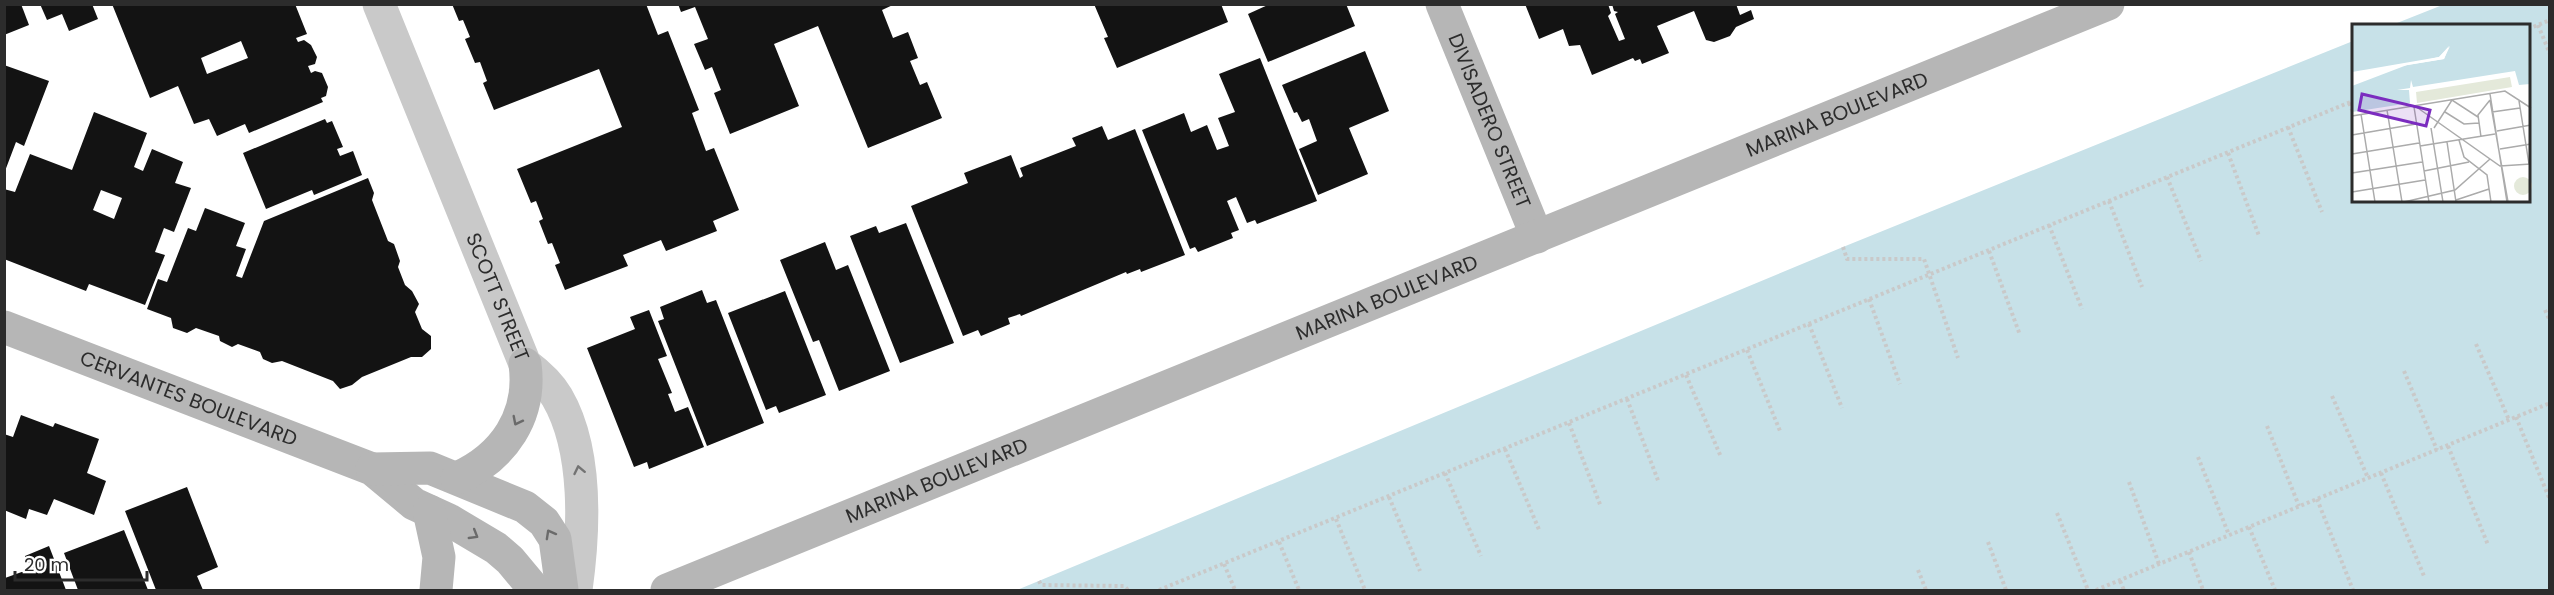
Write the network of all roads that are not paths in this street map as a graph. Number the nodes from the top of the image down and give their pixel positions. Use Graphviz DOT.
graph roads {
  1 [pos="379,4"];
  2 [pos="1442,4"];
  3 [pos="2108,4"];
  4 [pos="1537,237"];
  5 [pos="4,327"];
  6 [pos="525,364"];
  7 [pos="372,469"];
  8 [pos="457,478"];
  9 [pos="429,511"];
  10 [pos="436,591"];
  11 [pos="535,591"];
  12 [pos="562,591"];
  13 [pos="576,591"];
  14 [pos="667,591"];
  1 -- 6 [label="street, SCOTT STREET"];
  2 -- 4 [label="main road, DIVISADERO STREET"];
  3 -- 4 [label="main road, MARINA BOULEVARD"];
  4 -- 14 [label="main road, MARINA BOULEVARD"];
  5 -- 7 [label="main road, CERVANTES BOULEVARD"];
  6 -- 8 [label="main road, one-way"];
  13 -- 6 [label="street, SCOTT STREET, one-way"];
  7 -- 8 [label="main road, CERVANTES BOULEVARD"];
  7 -- 9 [label="main road, CERVANTES BOULEVARD"];
  12 -- 8 [label="main road, CERVANTES BOULEVARD, one-way"];
  9 -- 10 [label="main road"];
  9 -- 11 [label="main road, CERVANTES BOULEVARD, one-way"];
}
